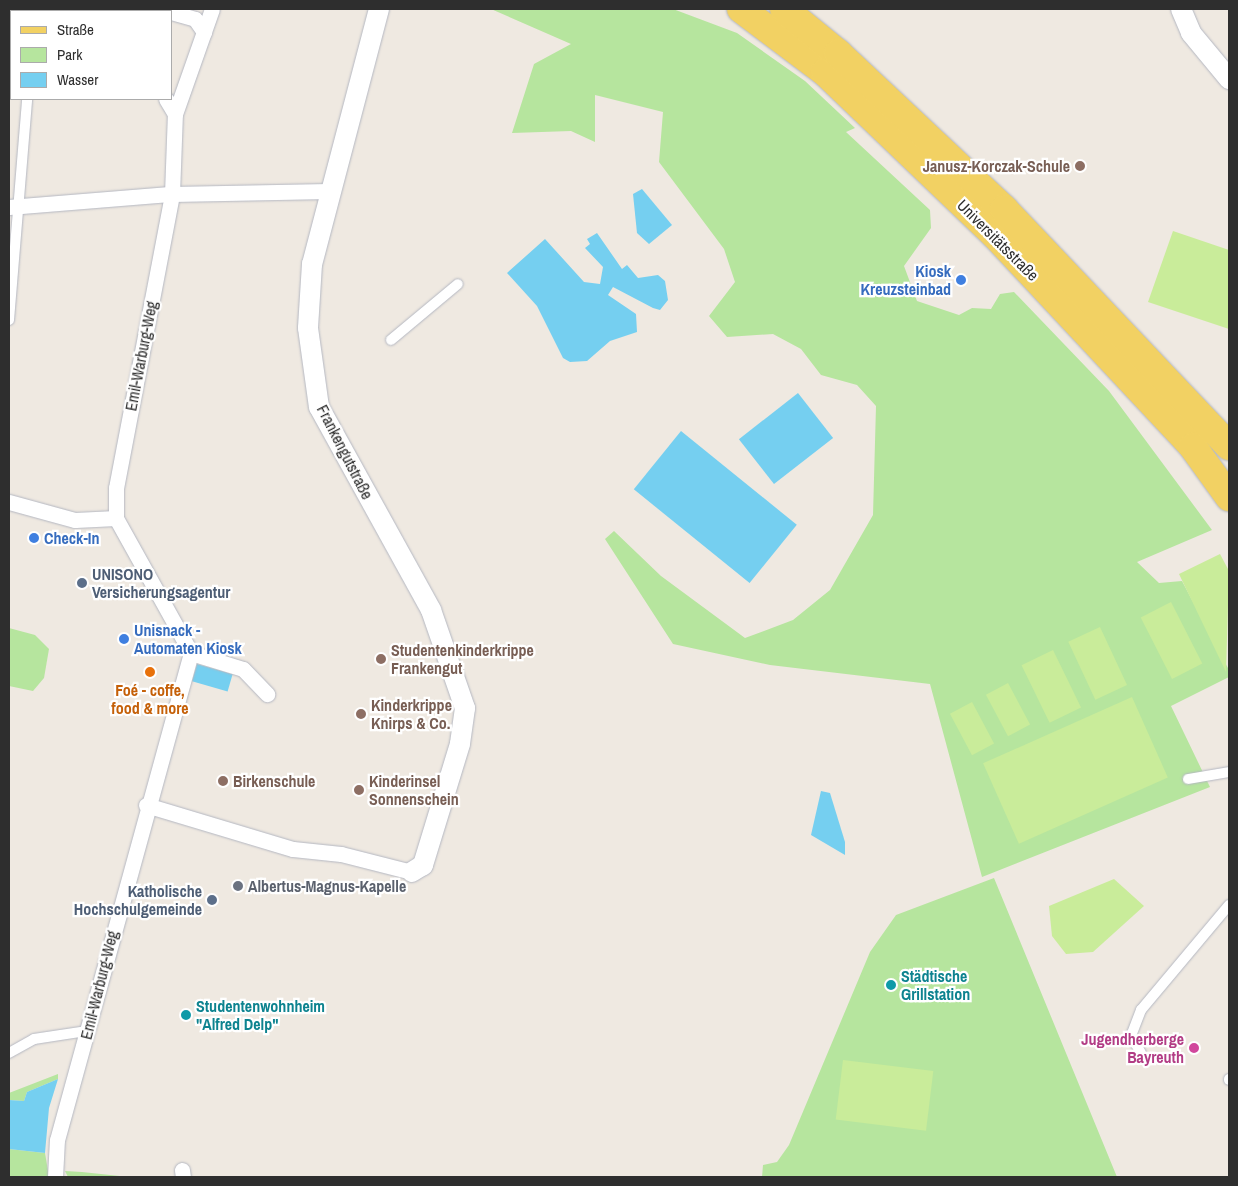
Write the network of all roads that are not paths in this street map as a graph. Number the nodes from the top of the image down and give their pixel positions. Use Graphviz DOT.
graph roads {
  1 [pos="212,9"];
  2 [pos="380,9"];
  3 [pos="741,9"];
  4 [pos="784,9"];
  5 [pos="1181,9"];
  6 [pos="172,13"];
  7 [pos="204,32"];
  8 [pos="1229,78"];
  9 [pos="27,100"];
  10 [pos="167,100"];
  11 [pos="175,114"];
  12 [pos="329,191"];
  13 [pos="172,194"];
  14 [pos="14,206"];
  15 [pos="458,284"];
  16 [pos="9,320"];
  17 [pos="391,340"];
  18 [pos="1225,432"];
  19 [pos="1193,447"];
  20 [pos="1229,497"];
  21 [pos="9,502"];
  22 [pos="116,518"];
  23 [pos="190,653"];
  24 [pos="267,694"];
  25 [pos="1229,772"];
  26 [pos="1188,778"];
  27 [pos="146,805"];
  28 [pos="412,872"];
  29 [pos="1229,905"];
  30 [pos="86,1031"];
  31 [pos="9,1053"];
  32 [pos="1141,1053"];
  33 [pos="54,1175"];
  1 -- 7 [label="street, Emil-Warburg-Weg"];
  2 -- 12 [label="street, Frankengutstraße"];
  3 -- 19 [label="main road, Universitätsstraße"];
  4 -- 18 [label="main road, Universitätsstraße"];
  5 -- 8 [label="street"];
  6 -- 7 [label="street"];
  7 -- 11 [label="street, Emil-Warburg-Weg"];
  9 -- 14 [label="lane"];
  10 -- 11 [label="street"];
  11 -- 13 [label="street, Emil-Warburg-Weg"];
  12 -- 13 [label="street"];
  12 -- 28 [label="street, Frankengutstraße"];
  13 -- 14 [label="street"];
  13 -- 22 [label="street, Emil-Warburg-Weg"];
  14 -- 16 [label="lane"];
  15 -- 17 [label="lane"];
  18 -- 19 [label="street"];
  19 -- 20 [label="main road, Universitätsstraße"];
  21 -- 22 [label="street"];
  22 -- 23 [label="street, Emil-Warburg-Weg"];
  23 -- 24 [label="street"];
  23 -- 27 [label="street, Emil-Warburg-Weg"];
  25 -- 26 [label="lane"];
  27 -- 28 [label="street"];
  27 -- 30 [label="street, Emil-Warburg-Weg"];
  29 -- 32 [label="lane"];
  30 -- 31 [label="lane"];
  30 -- 33 [label="street, Emil-Warburg-Weg"];
}
